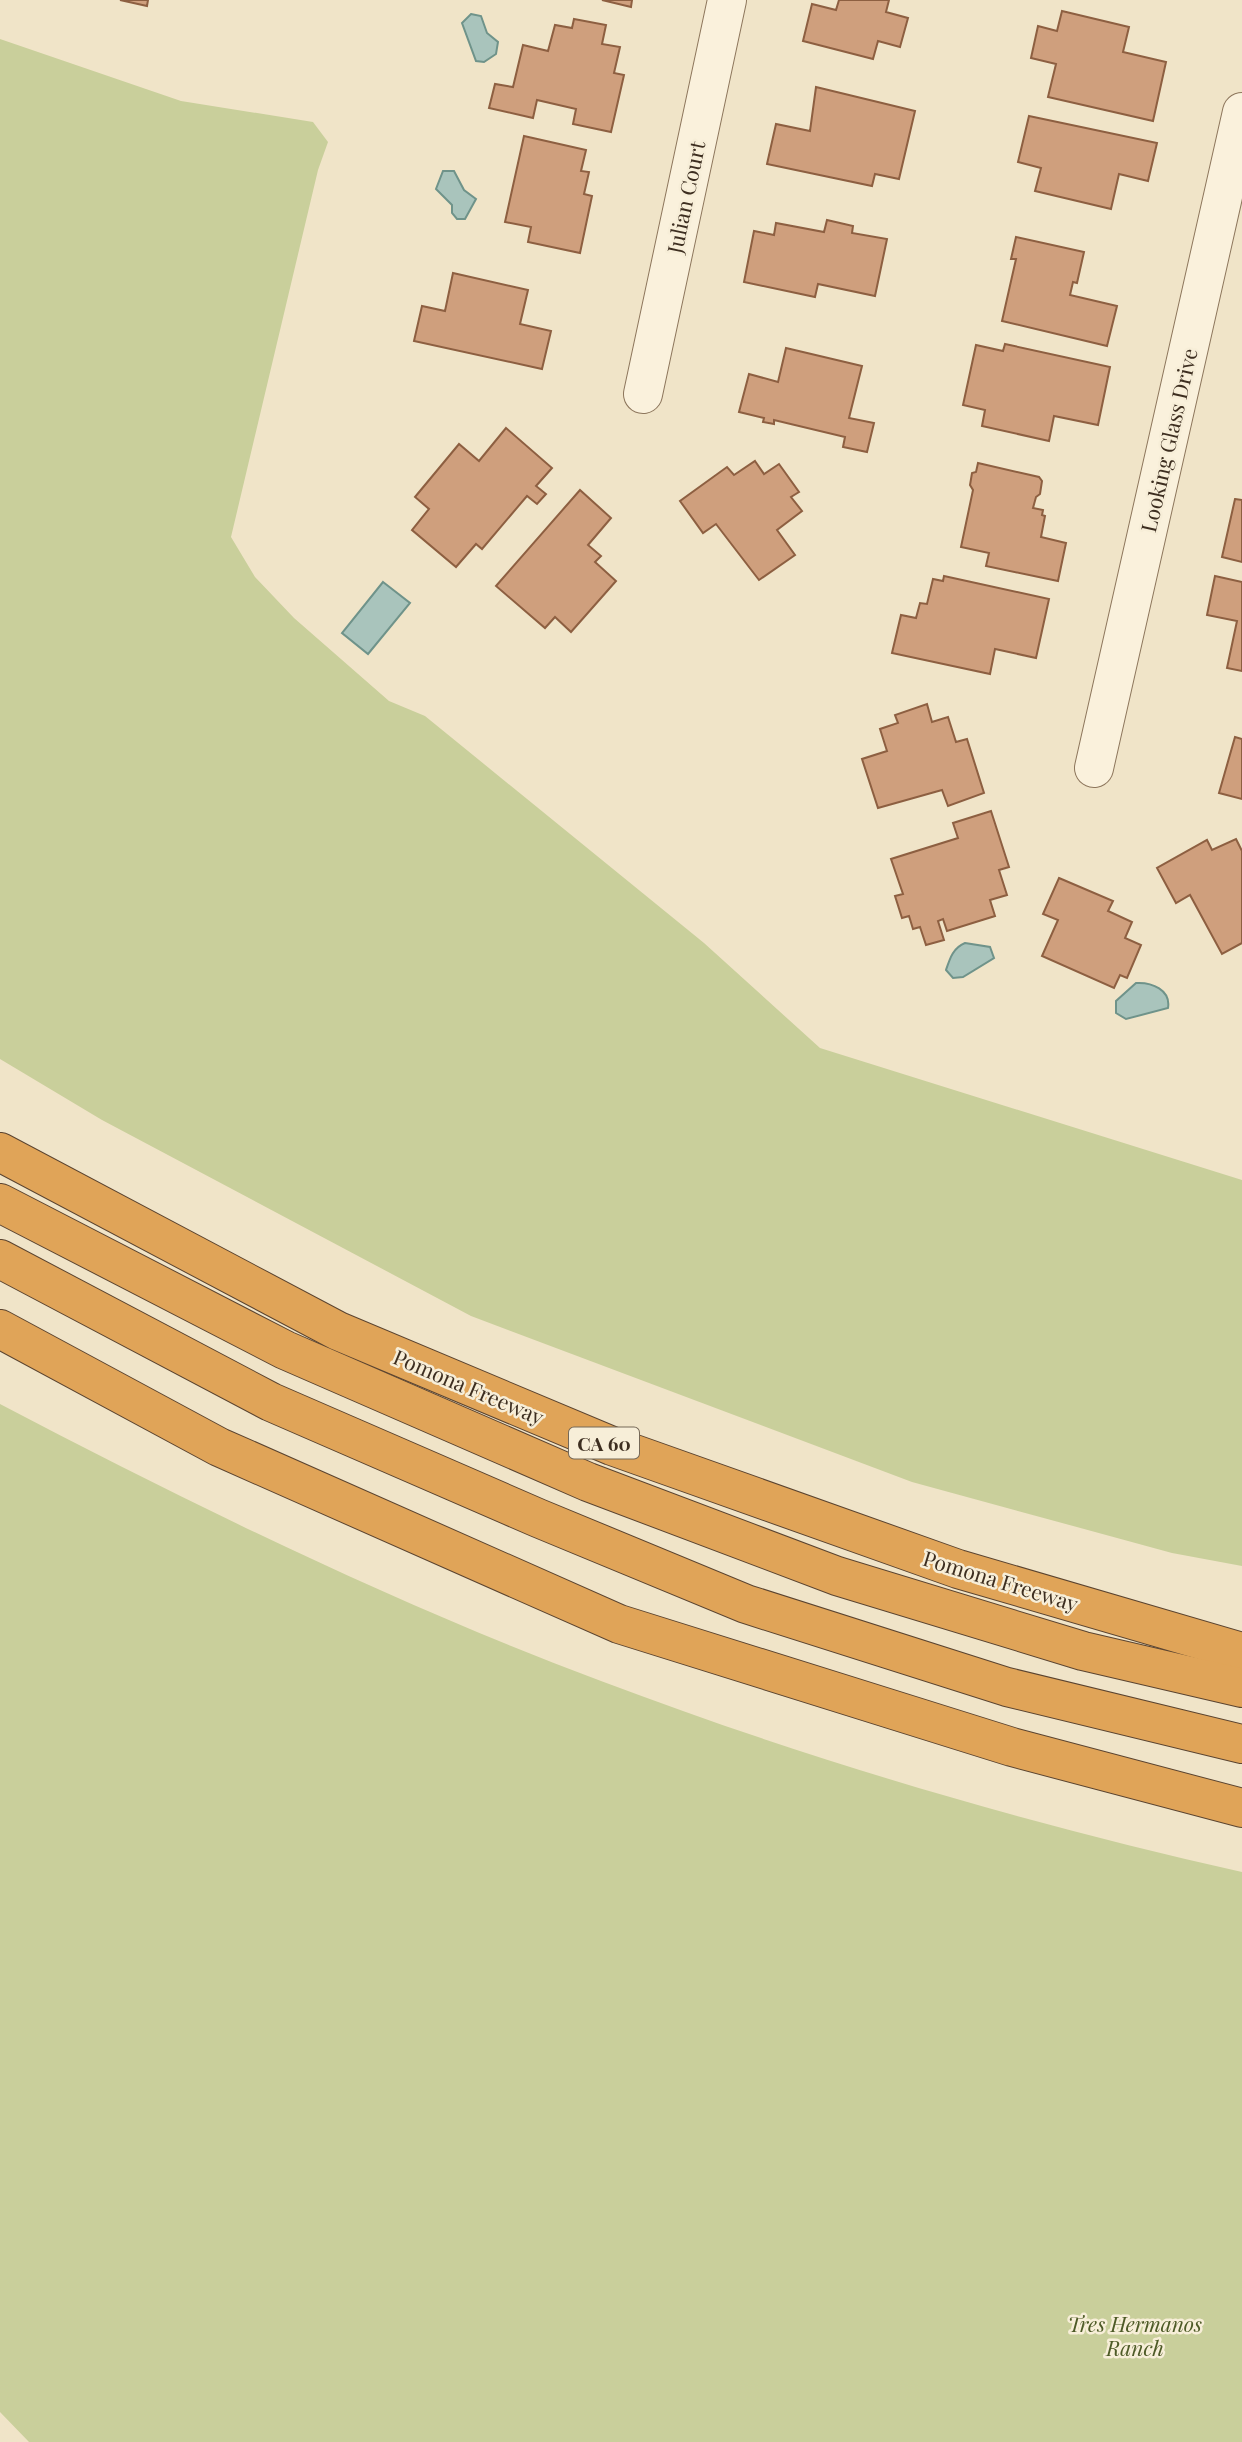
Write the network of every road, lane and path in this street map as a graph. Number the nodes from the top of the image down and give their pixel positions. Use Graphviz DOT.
graph roads {
  1 [pos="727,0"];
  2 [pos="1242,112"];
  3 [pos="643,394"];
  4 [pos="1094,768"];
  5 [pos="0,1152"];
  6 [pos="0,1203"];
  7 [pos="0,1259"];
  8 [pos="0,1329"];
  9 [pos="1242,1652"];
  10 [pos="1242,1688"];
  11 [pos="1242,1744"];
  12 [pos="1242,1808"];
  1 -- 3 [label="street, Julian Court"];
  2 -- 4 [label="street, Looking Glass Drive"];
  5 -- 9 [label="highway, Pomona Freeway / CA 60"];
  6 -- 10 [label="highway"];
  7 -- 11 [label="highway"];
  8 -- 12 [label="highway"];
}
